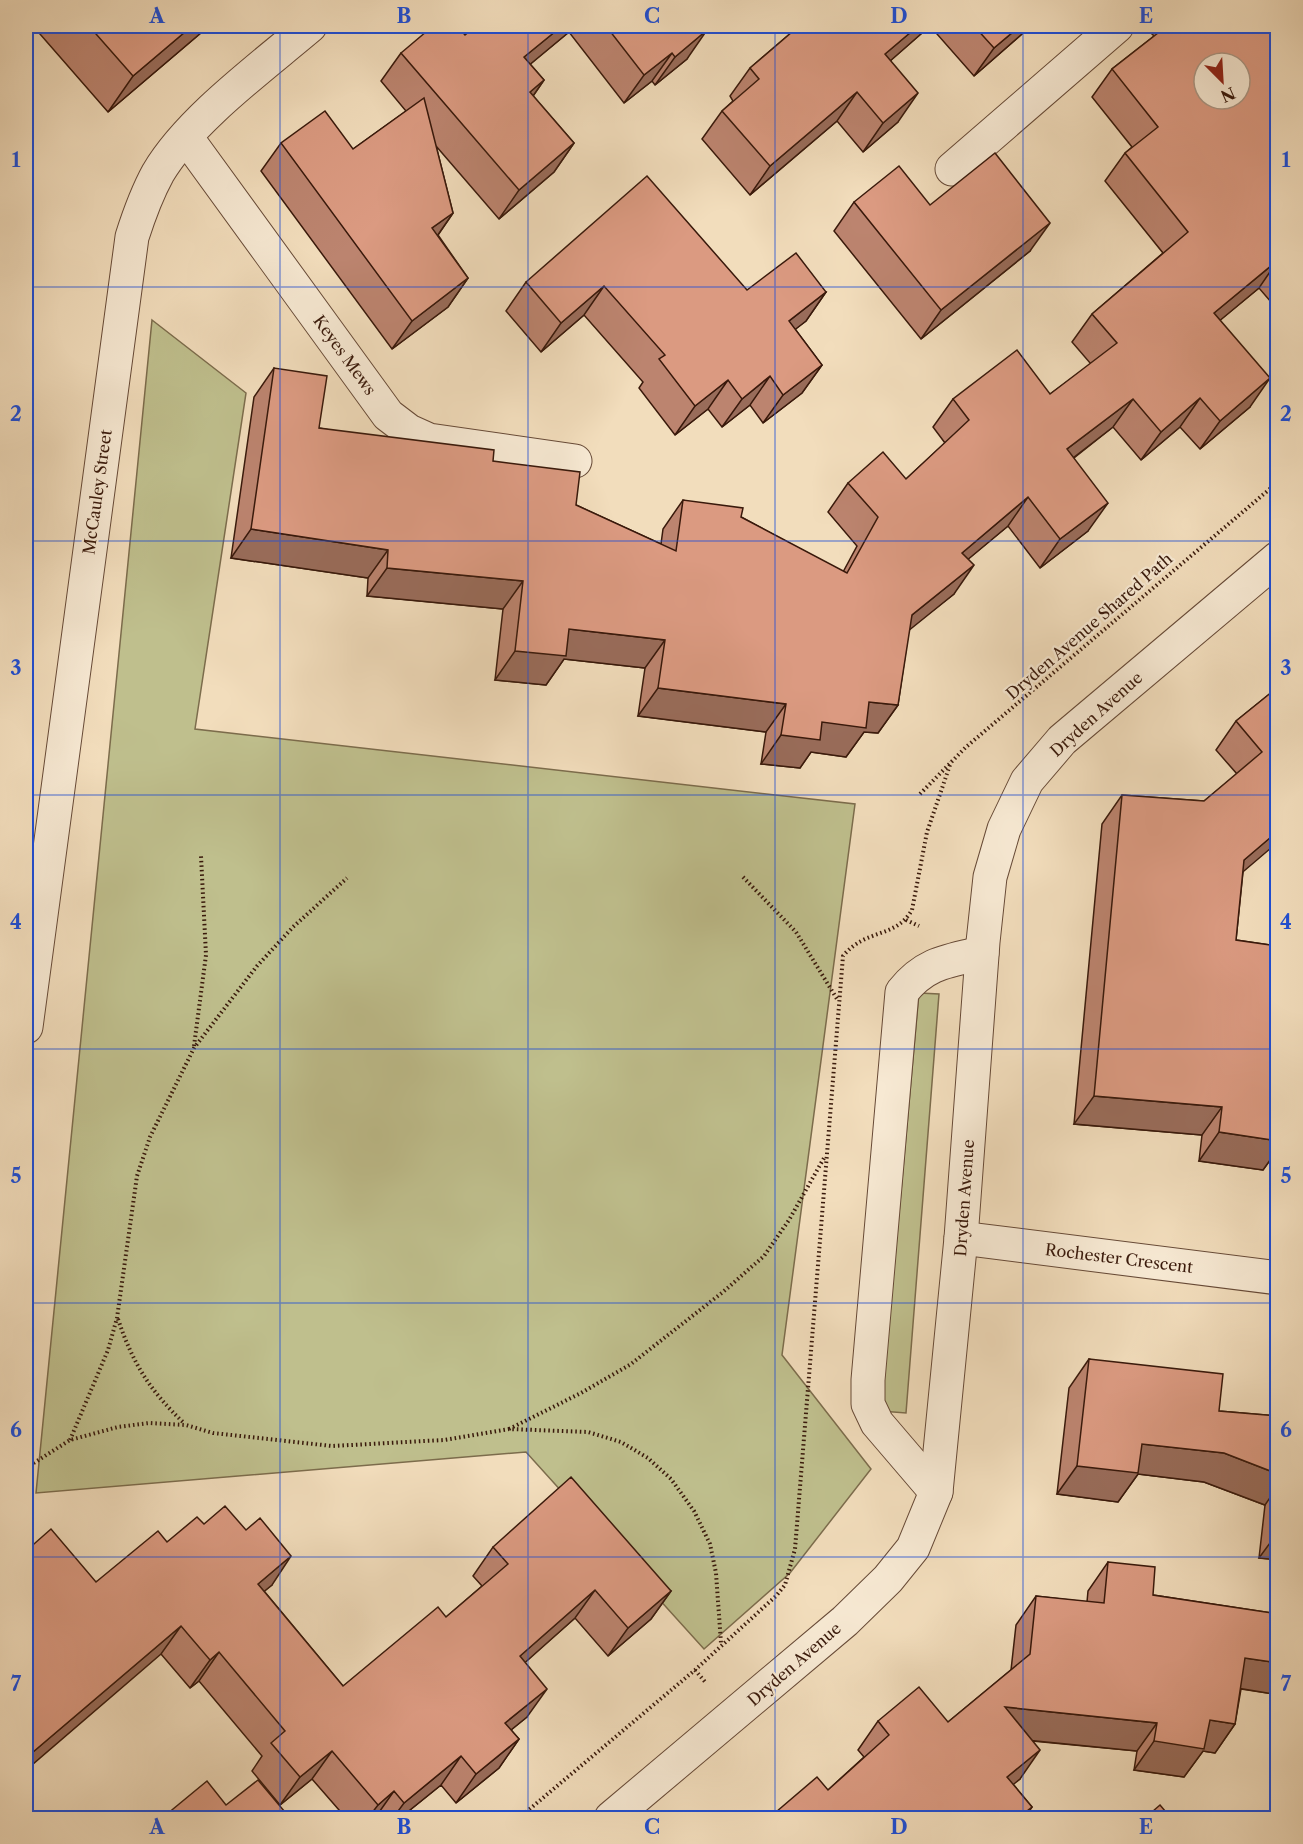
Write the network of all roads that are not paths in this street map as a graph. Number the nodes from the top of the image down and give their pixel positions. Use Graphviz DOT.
graph roads {
  1 [pos="310,26"];
  2 [pos="1117,26"];
  3 [pos="186,137"];
  4 [pos="952,170"];
  5 [pos="575,461"];
  6 [pos="1278,558"];
  7 [pos="982,953"];
  8 [pos="26,1027"];
  9 [pos="961,1238"];
  10 [pos="1278,1278"];
  11 [pos="936,1492"];
  12 [pos="611,1818"];
  1 -- 3 [label="street, McCauley Street"];
  2 -- 4 [label="street"];
  3 -- 5 [label="street, Keyes Mews"];
  3 -- 8 [label="street, McCauley Street"];
  6 -- 7 [label="street, Dryden Avenue"];
  7 -- 9 [label="street, Dryden Avenue"];
  7 -- 11 [label="street"];
  9 -- 10 [label="street, Rochester Crescent"];
  9 -- 11 [label="street, Dryden Avenue"];
  11 -- 12 [label="street, Dryden Avenue"];
}
